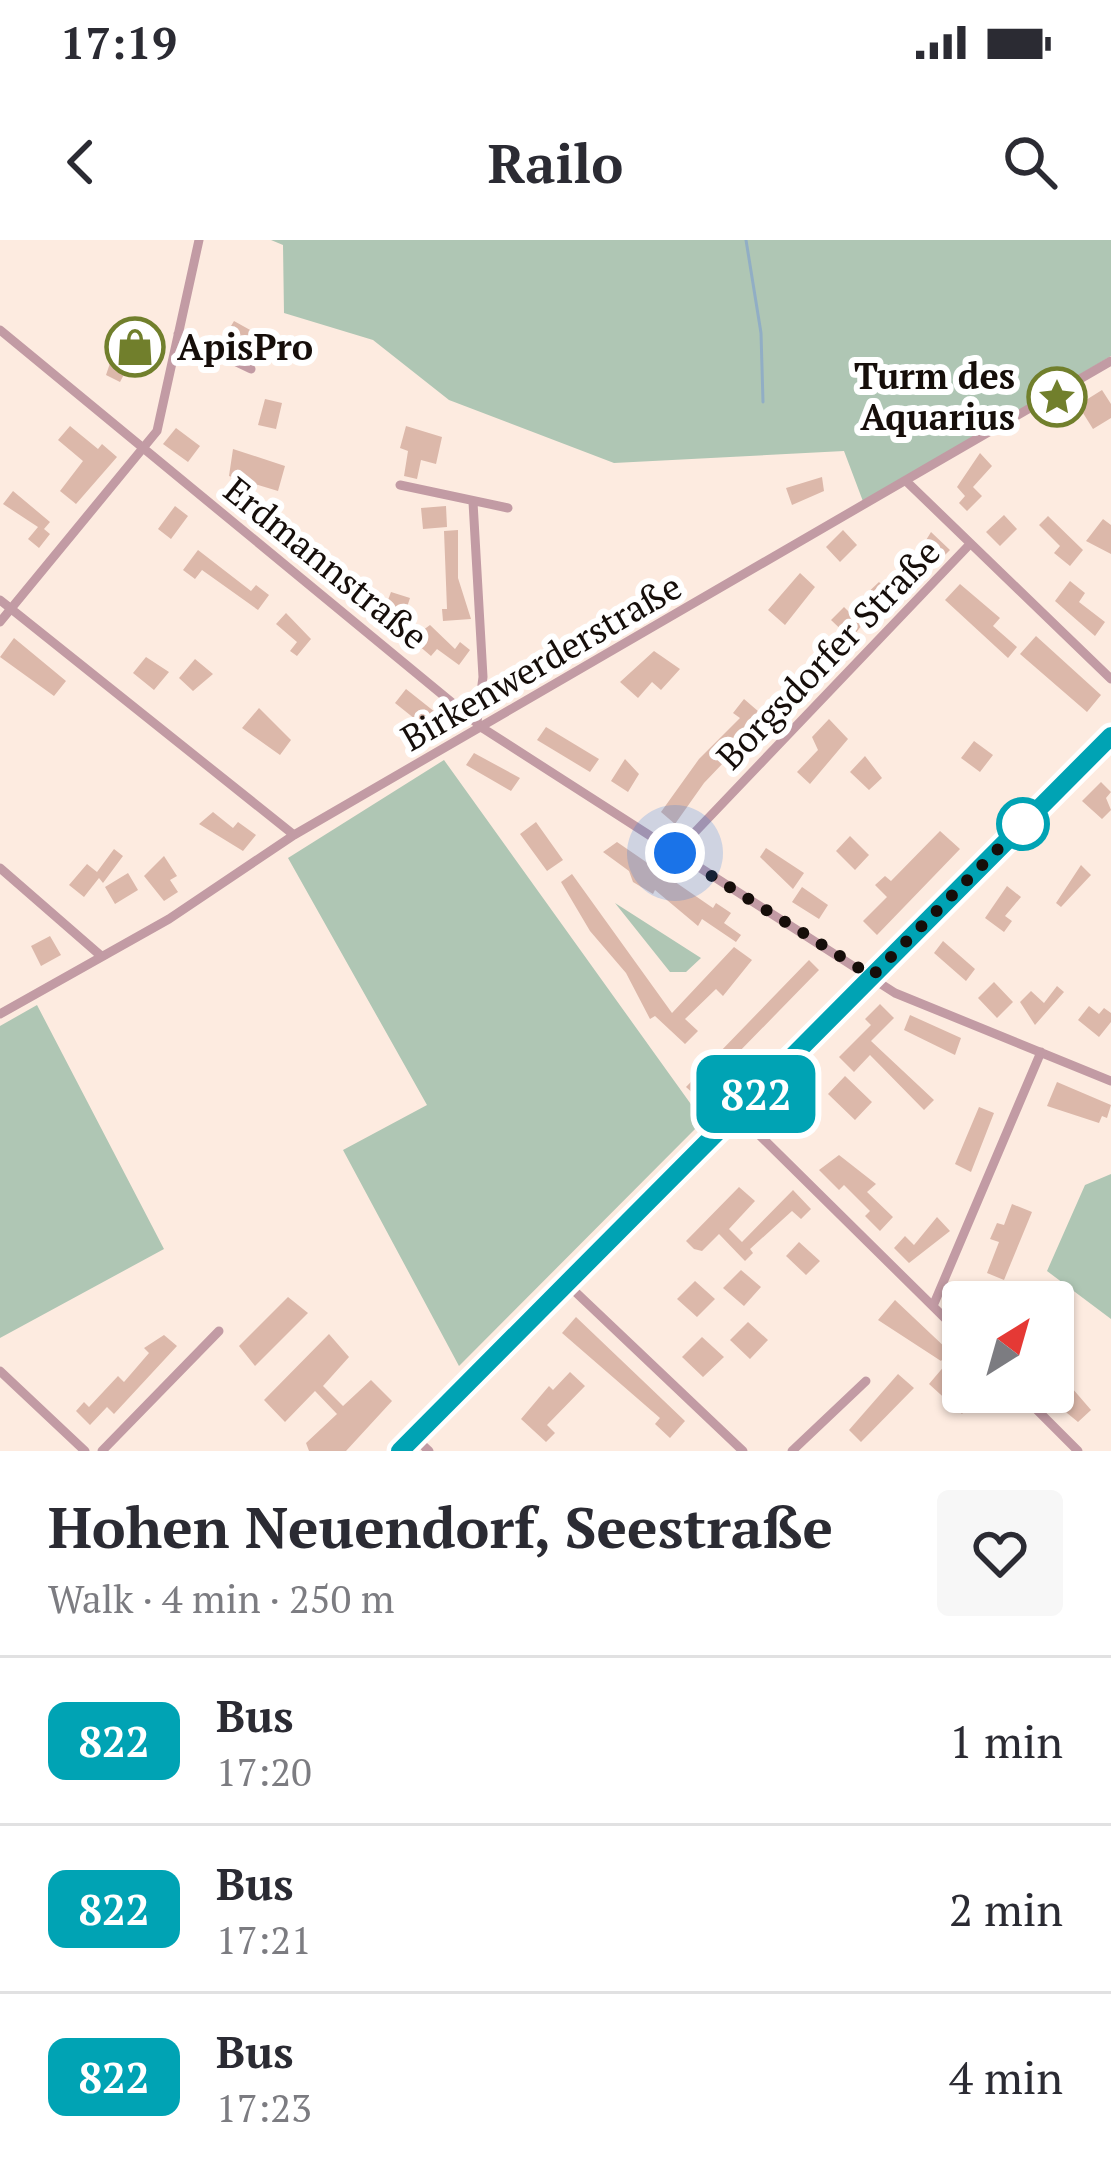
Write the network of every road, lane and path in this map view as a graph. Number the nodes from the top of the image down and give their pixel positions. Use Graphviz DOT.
graph roads {
  1 [pos="199,240"];
  2 [pos="0,330"];
  3 [pos="178,334"];
  4 [pos="1111,361"];
  5 [pos="251,369"];
  6 [pos="142,448"];
  7 [pos="906,481"];
  8 [pos="400,485"];
  9 [pos="473,502"];
  10 [pos="508,508"];
  11 [pos="970,544"];
  12 [pos="0,600"];
  13 [pos="10,608"];
  14 [pos="0,622"];
  15 [pos="1111,679"];
  16 [pos="480,725"];
  17 [pos="1111,736"];
  18 [pos="294,835"];
  19 [pos="675,853"];
  20 [pos="0,868"];
  21 [pos="100,955"];
  22 [pos="872,976"];
  23 [pos="0,1014"];
  24 [pos="1041,1052"];
  25 [pos="1111,1081"];
  26 [pos="736,1113"];
  27 [pos="566,1283"];
  28 [pos="933,1306"];
  29 [pos="942,1315"];
  30 [pos="219,1331"];
  31 [pos="0,1371"];
  32 [pos="866,1381"];
  33 [pos="1040,1413"];
  34 [pos="414,1437"];
  35 [pos="85,1451"];
  36 [pos="102,1451"];
  37 [pos="399,1451"];
  38 [pos="428,1451"];
  39 [pos="743,1451"];
  40 [pos="792,1451"];
  41 [pos="1078,1451"];
  1 -- 3 [label="street"];
  2 -- 6 [label="street, Erdmannstraße"];
  3 -- 5 [label="street"];
  3 -- 6 [label="street"];
  4 -- 7 [label="street, Birkenwerderstraße"];
  6 -- 13 [label="street"];
  6 -- 16 [label="street, Erdmannstraße"];
  7 -- 11 [label="street"];
  7 -- 16 [label="street, Birkenwerderstraße"];
  8 -- 9 [label="street"];
  9 -- 10 [label="street"];
  9 -- 16 [label="street"];
  11 -- 15 [label="street"];
  11 -- 19 [label="street, Borgsdorfer Straße"];
  12 -- 13 [label="street"];
  13 -- 14 [label="street"];
  13 -- 18 [label="street"];
  16 -- 18 [label="street, Birkenwerderstraße"];
  16 -- 19 [label="street, Erdmannstraße"];
  17 -- 22 [label="main road"];
  18 -- 21 [label="street, Birkenwerderstraße"];
  19 -- 22 [label="street, Erdmannstraße"];
  20 -- 21 [label="street"];
  21 -- 23 [label="street, Birkenwerderstraße"];
  22 -- 24 [label="street, Erdmannstraße"];
  22 -- 26 [label="main road"];
  24 -- 25 [label="street, Erdmannstraße"];
  24 -- 28 [label="street"];
  26 -- 27 [label="main road"];
  26 -- 28 [label="street"];
  27 -- 34 [label="main road"];
  27 -- 39 [label="street"];
  28 -- 29 [label="street"];
  30 -- 36 [label="street"];
  31 -- 35 [label="street"];
  32 -- 40 [label="street"];
  33 -- 41 [label="street"];
  34 -- 37 [label="main road"];
  34 -- 38 [label="street"];
}
